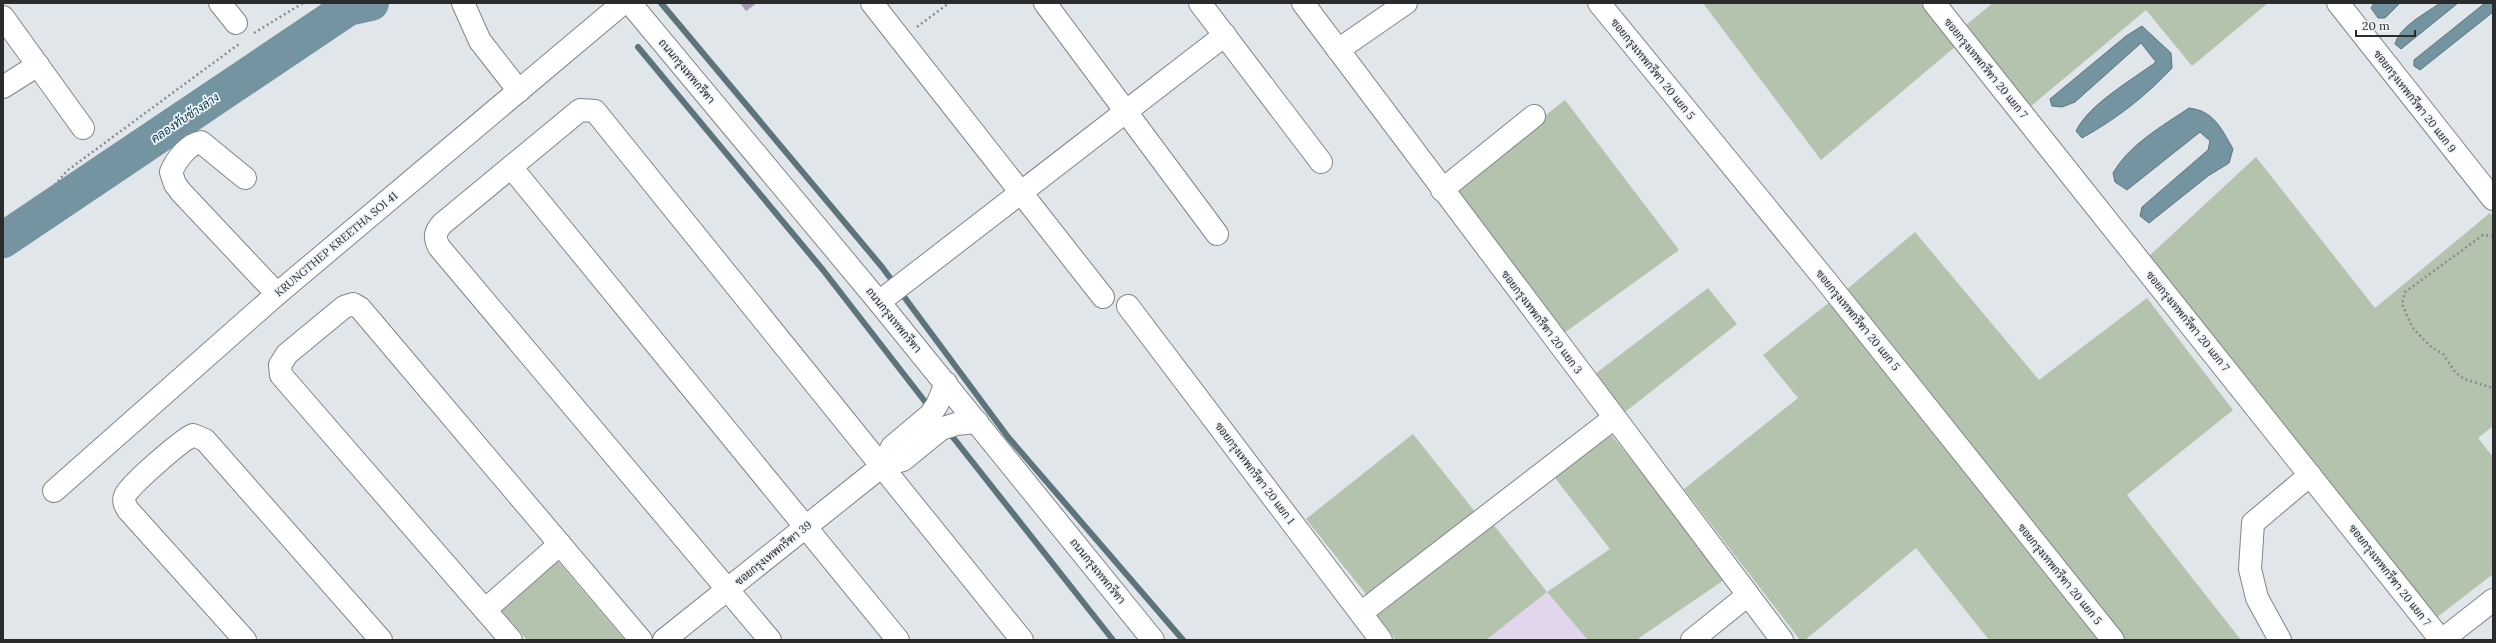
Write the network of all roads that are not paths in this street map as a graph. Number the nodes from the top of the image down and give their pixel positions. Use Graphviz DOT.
graph roads {
  1 [pos="220,3"];
  2 [pos="463,3"];
  3 [pos="623,3"];
  4 [pos="630,3"];
  5 [pos="872,3"];
  6 [pos="1045,3"];
  7 [pos="1200,3"];
  8 [pos="1303,3"];
  9 [pos="1406,3"];
  10 [pos="1599,3"];
  11 [pos="1934,3"];
  12 [pos="2338,3"];
  13 [pos="3,17"];
  14 [pos="245,32"];
  15 [pos="1225,35"];
  16 [pos="1338,50"];
  17 [pos="38,65"];
  18 [pos="3,87"];
  19 [pos="519,91"];
  20 [pos="1126,112"];
  21 [pos="1534,116"];
  22 [pos="83,128"];
  23 [pos="1321,162"];
  24 [pos="511,167"];
  25 [pos="245,178"];
  26 [pos="1442,190"];
  27 [pos="1021,192"];
  28 [pos="2493,199"];
  29 [pos="1217,234"];
  30 [pos="277,294"];
  31 [pos="885,297"];
  32 [pos="1103,297"];
  33 [pos="1128,306"];
  34 [pos="946,384"];
  35 [pos="1614,418"];
  36 [pos="977,422"];
  37 [pos="882,466"];
  38 [pos="2310,475"];
  39 [pos="54,490"];
  40 [pos="806,528"];
  41 [pos="560,544"];
  42 [pos="728,590"];
  43 [pos="1748,595"];
  44 [pos="2493,600"];
  45 [pos="485,610"];
  46 [pos="1361,613"];
  47 [pos="245,640"];
  48 [pos="381,640"];
  49 [pos="511,640"];
  50 [pos="641,640"];
  51 [pos="664,640"];
  52 [pos="770,640"];
  53 [pos="898,640"];
  54 [pos="1022,640"];
  55 [pos="1153,640"];
  56 [pos="1381,640"];
  57 [pos="1692,640"];
  58 [pos="1782,640"];
  59 [pos="2113,640"];
  60 [pos="2280,640"];
  61 [pos="2442,640"];
  1 -- 14 [label="street"];
  2 -- 19 [label="street"];
  3 -- 19 [label="street, KRUNGTHEP KREETHA SOI 41"];
  4 -- 31 [label="street, ถนนกรุงเทพกรีฑา"];
  5 -- 27 [label="street"];
  6 -- 20 [label="street"];
  7 -- 15 [label="street"];
  8 -- 16 [label="street, ซอยกรุงเทพกรีฑา 20 แยก 3"];
  9 -- 16 [label="street"];
  10 -- 59 [label="street, ซอยกรุงเทพกรีฑา 20 แยก 5"];
  11 -- 38 [label="street, ซอยกรุงเทพกรีฑา 20 แยก 7"];
  12 -- 28 [label="street, ซอยกรุงเทพกรีฑา 20 แยก 9"];
  13 -- 17 [label="street"];
  15 -- 20 [label="street"];
  15 -- 23 [label="street"];
  16 -- 26 [label="street, ซอยกรุงเทพกรีฑา 20 แยก 3"];
  17 -- 18 [label="street"];
  17 -- 22 [label="street"];
  19 -- 30 [label="street, KRUNGTHEP KREETHA SOI 41"];
  20 -- 27 [label="street"];
  20 -- 29 [label="street"];
  21 -- 26 [label="street"];
  24 -- 37 [label="street"];
  24 -- 40 [label="street"];
  24 -- 42 [label="street"];
  25 -- 30 [label="street"];
  26 -- 35 [label="street, ซอยกรุงเทพกรีฑา 20 แยก 3"];
  27 -- 31 [label="street"];
  27 -- 32 [label="street"];
  30 -- 39 [label="street, KRUNGTHEP KREETHA SOI 41"];
  31 -- 34 [label="street, ถนนกรุงเทพกรีฑา"];
  33 -- 46 [label="street, ซอยกรุงเทพกรีฑา 20 แยก 1"];
  34 -- 36 [label="street, ถนนกรุงเทพกรีฑา"];
  34 -- 37 [label="street, ซอยกรุงเทพกรีฑา 39"];
  35 -- 43 [label="street, ซอยกรุงเทพกรีฑา 20 แยก 3"];
  35 -- 46 [label="street"];
  36 -- 37 [label="street, ซอยกรุงเทพกรีฑา 39"];
  36 -- 55 [label="street, ถนนกรุงเทพกรีฑา"];
  37 -- 40 [label="street, ซอยกรุงเทพกรีฑา 39"];
  37 -- 54 [label="street"];
  38 -- 60 [label="street"];
  38 -- 61 [label="street, ซอยกรุงเทพกรีฑา 20 แยก 7"];
  40 -- 42 [label="street, ซอยกรุงเทพกรีฑา 39"];
  40 -- 53 [label="street"];
  41 -- 45 [label="street"];
  41 -- 45 [label="street"];
  41 -- 50 [label="street"];
  42 -- 51 [label="street, ซอยกรุงเทพกรีฑา 39"];
  42 -- 52 [label="street"];
  43 -- 57 [label="street"];
  43 -- 58 [label="street, ซอยกรุงเทพกรีฑา 20 แยก 3"];
  44 -- 61 [label="street"];
  45 -- 49 [label="street"];
  46 -- 56 [label="street, ซอยกรุงเทพกรีฑา 20 แยก 1"];
  47 -- 48 [label="street"];
}
